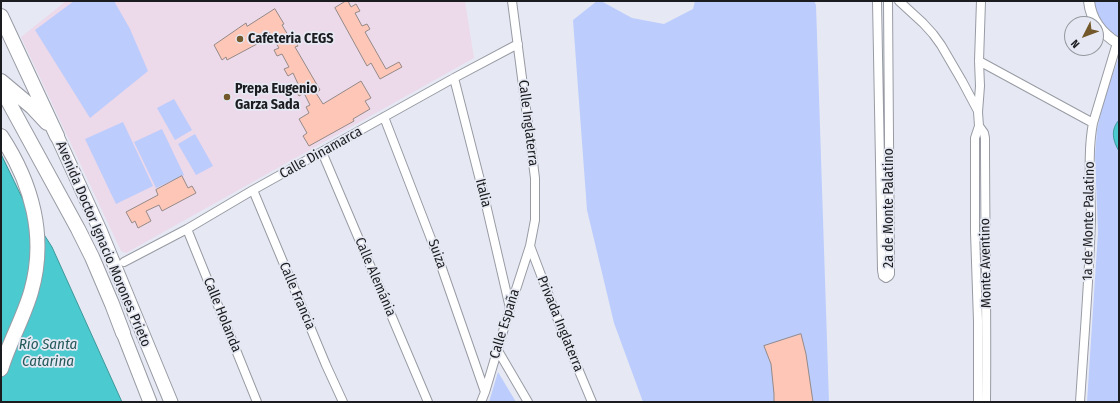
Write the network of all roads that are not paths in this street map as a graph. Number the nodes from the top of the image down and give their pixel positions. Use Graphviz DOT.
graph roads {
  1 [pos="512,1"];
  2 [pos="877,1"];
  3 [pos="888,1"];
  4 [pos="899,1"];
  5 [pos="981,1"];
  6 [pos="1088,1"];
  7 [pos="1,16"];
  8 [pos="1118,43"];
  9 [pos="518,44"];
  10 [pos="979,61"];
  11 [pos="454,78"];
  12 [pos="1,81"];
  13 [pos="962,81"];
  14 [pos="980,86"];
  15 [pos="1,88"];
  16 [pos="1,110"];
  17 [pos="978,112"];
  18 [pos="384,117"];
  19 [pos="1093,123"];
  20 [pos="979,126"];
  21 [pos="1,136"];
  22 [pos="57,136"];
  23 [pos="322,152"];
  24 [pos="253,190"];
  25 [pos="187,229"];
  26 [pos="530,246"];
  27 [pos="124,262"];
  28 [pos="510,308"];
  29 [pos="123,333"];
  30 [pos="497,349"];
  31 [pos="1,369"];
  32 [pos="485,392"];
  33 [pos="150,402"];
  34 [pos="171,402"];
  35 [pos="257,402"];
  36 [pos="343,402"];
  37 [pos="428,402"];
  38 [pos="481,402"];
  39 [pos="528,402"];
  40 [pos="592,402"];
  41 [pos="978,402"];
  42 [pos="986,402"];
  43 [pos="1080,402"];
  1 -- 9 [label="street, Calle Inglaterra"];
  2 -- 3 [label="street, 2a de Monte Palatino"];
  4 -- 13 [label="street"];
  5 -- 10 [label="street, Monte Aventino"];
  6 -- 8 [label="street"];
  7 -- 22 [label="highway"];
  8 -- 19 [label="street, 1a de Monte Palatino"];
  9 -- 11 [label="street, Calle Dinamarca"];
  9 -- 26 [label="street, Calle Inglaterra"];
  10 -- 14 [label="street, Monte Aventino"];
  10 -- 19 [label="street"];
  11 -- 18 [label="street, Calle Dinamarca"];
  11 -- 28 [label="street, Italia"];
  12 -- 22 [label="highway, Avenida Doctor Ignacio Morones Prieto"];
  13 -- 14 [label="street"];
  13 -- 17 [label="street"];
  14 -- 17 [label="street, Monte Aventino"];
  15 -- 29 [label="highway"];
  16 -- 29 [label="highway"];
  17 -- 20 [label="street, Monte Aventino"];
  18 -- 23 [label="street, Calle Dinamarca"];
  18 -- 32 [label="street, Suiza"];
  19 -- 43 [label="street, 1a de Monte Palatino"];
  20 -- 41 [label="street, Monte Aventino"];
  20 -- 42 [label="street, Monte Aventino"];
  21 -- 31 [label="highway"];
  22 -- 34 [label="main road, Avenida Doctor Ignacio Morones Prieto"];
  23 -- 24 [label="street, Calle Dinamarca"];
  23 -- 37 [label="street, Calle Alemánia"];
  24 -- 25 [label="street, Calle Dinamarca"];
  24 -- 36 [label="street, Calle Francia"];
  25 -- 27 [label="street, Calle Dinamarca"];
  25 -- 35 [label="street, Calle Holanda"];
  26 -- 28 [label="street, Calle España"];
  26 -- 40 [label="street, Privada Inglaterra"];
  28 -- 30 [label="street, Calle España"];
  29 -- 33 [label="main road, Avenida Doctor Ignacio Morones Prieto"];
  30 -- 32 [label="street, Calle España"];
  30 -- 39 [label="street"];
  32 -- 38 [label="street, Calle España"];
}
